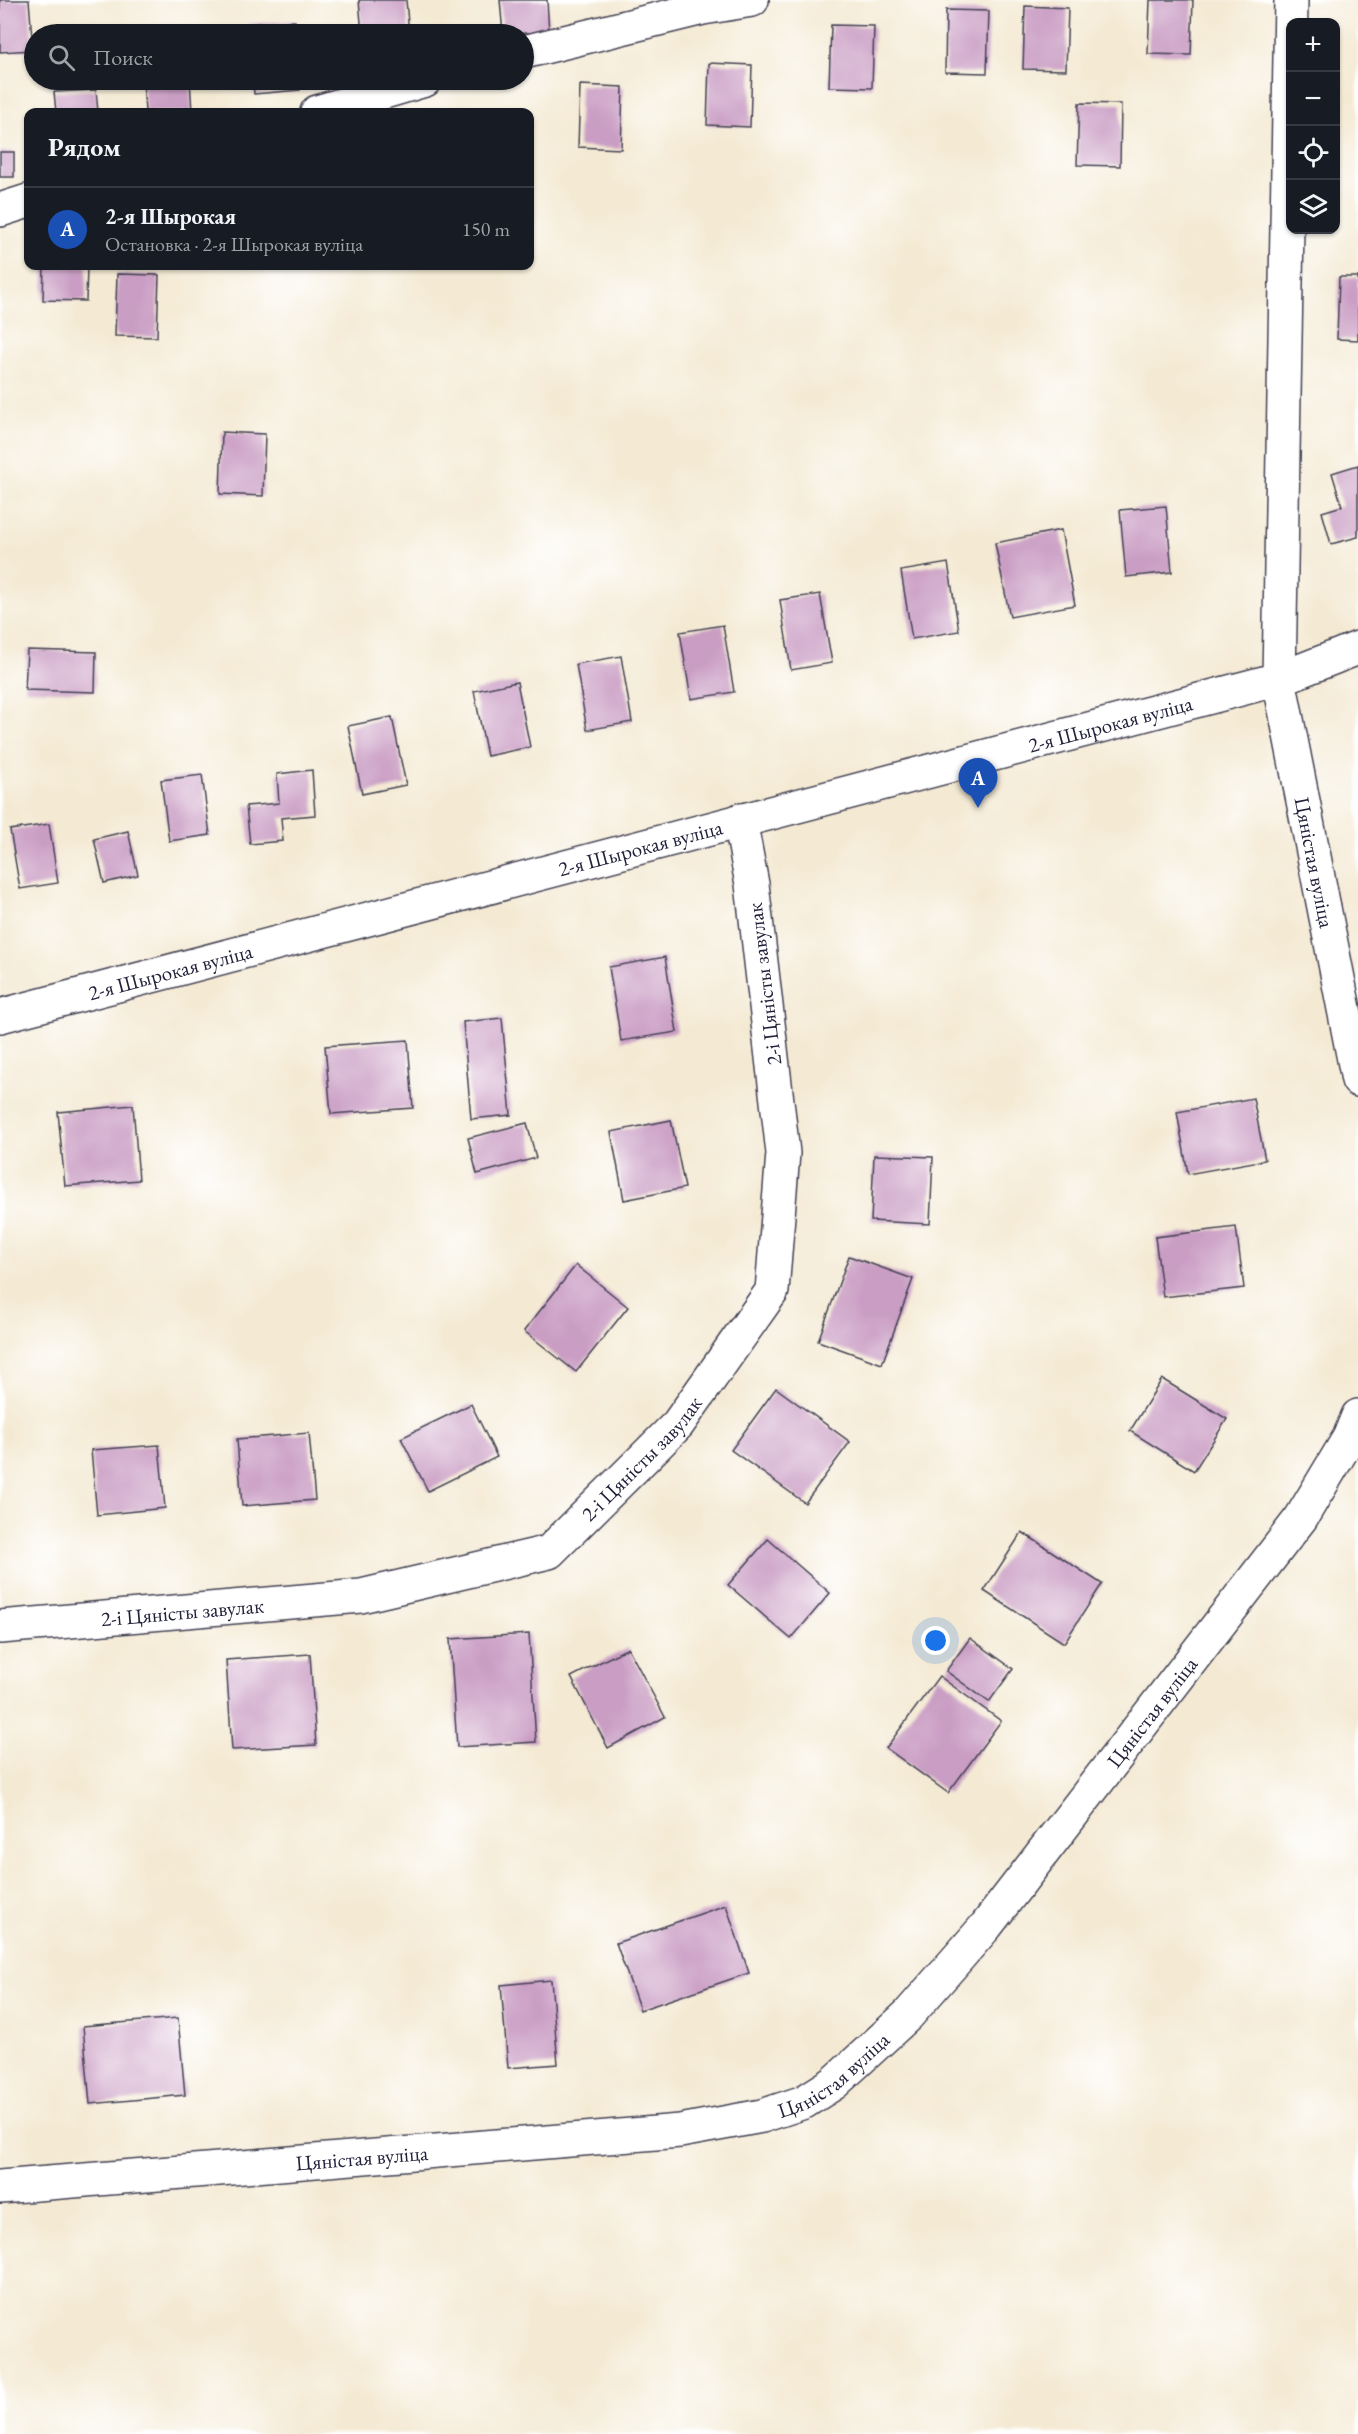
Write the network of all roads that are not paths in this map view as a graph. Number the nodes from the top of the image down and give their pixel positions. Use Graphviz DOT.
graph roads {
  1 [pos="752,0"];
  2 [pos="1291,0"];
  3 [pos="534,50"];
  4 [pos="391,90"];
  5 [pos="330,108"];
  6 [pos="24,202"];
  7 [pos="0,210"];
  8 [pos="1358,648"];
  9 [pos="1279,679"];
  10 [pos="740,820"];
  11 [pos="0,1016"];
  12 [pos="1358,1072"];
  13 [pos="1358,1416"];
  14 [pos="0,1627"];
  15 [pos="0,2187"];
  1 -- 3 [label="street"];
  2 -- 9 [label="street, Цяністая вуліца"];
  4 -- 5 [label="street"];
  6 -- 7 [label="street"];
  8 -- 9 [label="street, 2-я Шырокая вуліца"];
  9 -- 10 [label="street, 2-я Шырокая вуліца"];
  9 -- 12 [label="street, Цяністая вуліца"];
  10 -- 11 [label="street, 2-я Шырокая вуліца"];
  10 -- 14 [label="street, 2-і Цяністы завулак"];
  13 -- 15 [label="street, Цяністая вуліца"];
}
